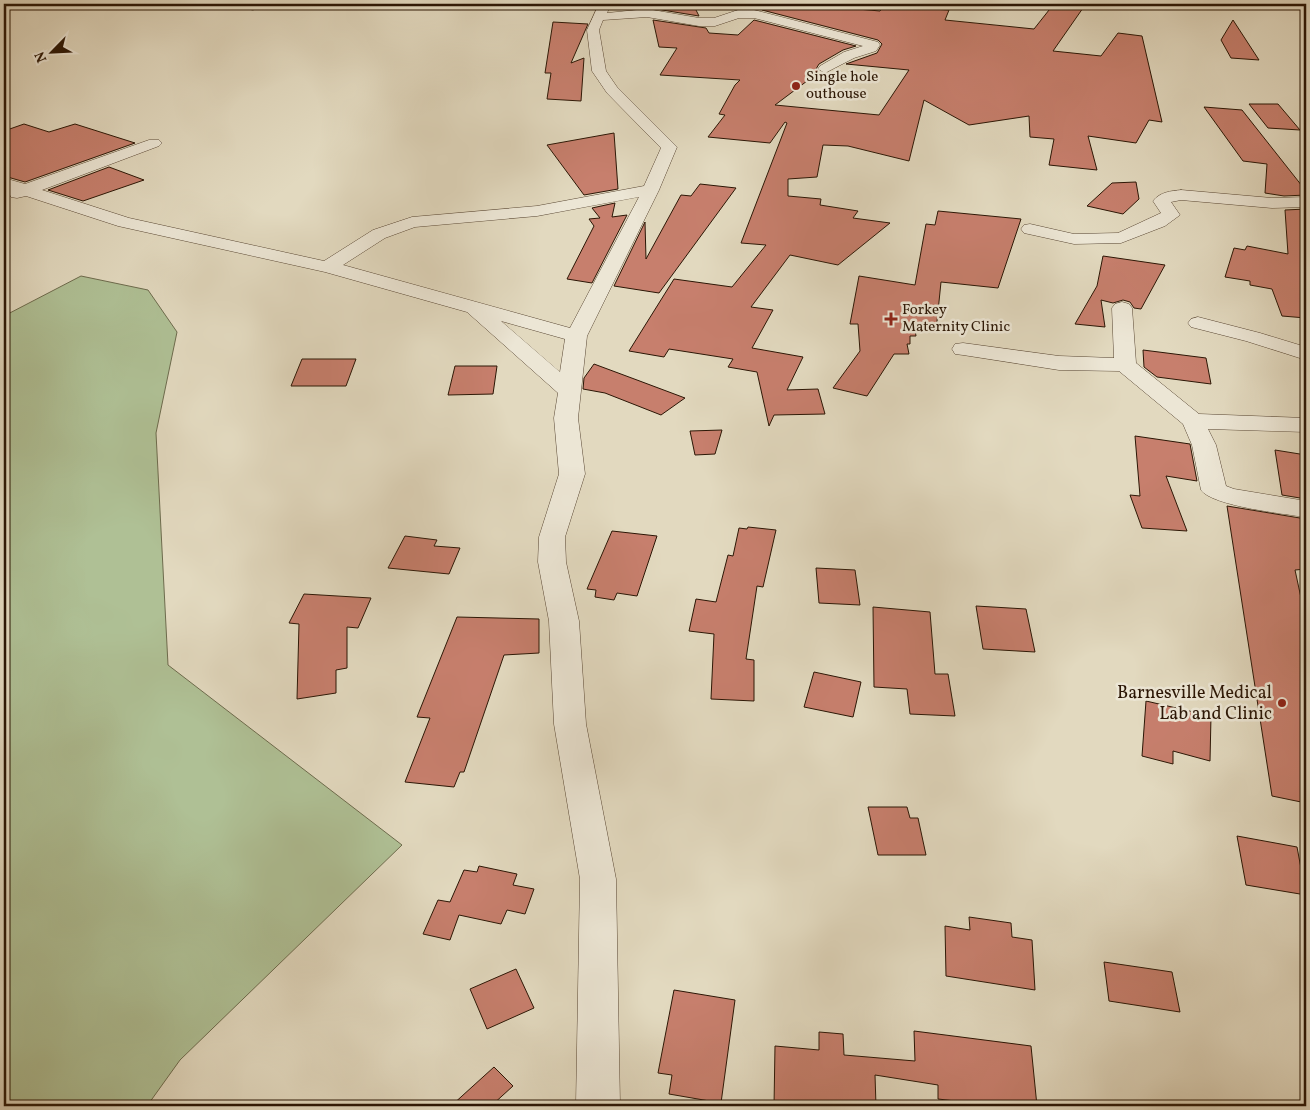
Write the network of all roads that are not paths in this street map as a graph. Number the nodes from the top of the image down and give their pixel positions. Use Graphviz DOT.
graph roads {
  1 [pos="239,4"];
  2 [pos="252,8"];
  3 [pos="602,10"];
  4 [pos="825,69"];
  5 [pos="154,143"];
  6 [pos="4,183"];
  7 [pos="651,190"];
  8 [pos="23,191"];
  9 [pos="4,198"];
  10 [pos="1306,202"];
  11 [pos="1030,229"];
  12 [pos="327,267"];
  13 [pos="471,307"];
  14 [pos="1122,308"];
  15 [pos="1198,323"];
  16 [pos="576,336"];
  17 [pos="963,349"];
  18 [pos="1306,354"];
  19 [pos="1125,366"];
  20 [pos="569,391"];
  21 [pos="1193,421"];
  22 [pos="1306,425"];
  23 [pos="1306,509"];
  24 [pos="598,1106"];
  1 -- 2 [label="street"];
  3 -- 4 [label="street"];
  3 -- 7 [label="street"];
  5 -- 8 [label="street"];
  6 -- 8 [label="street"];
  7 -- 12 [label="street"];
  7 -- 16 [label="street"];
  8 -- 9 [label="street"];
  8 -- 12 [label="street"];
  10 -- 11 [label="street"];
  12 -- 13 [label="street"];
  13 -- 16 [label="street"];
  13 -- 20 [label="street"];
  14 -- 19 [label="street"];
  15 -- 18 [label="street"];
  16 -- 20 [label="street"];
  17 -- 19 [label="street"];
  19 -- 21 [label="street"];
  20 -- 24 [label="street"];
  21 -- 22 [label="street"];
  21 -- 23 [label="street"];
}
